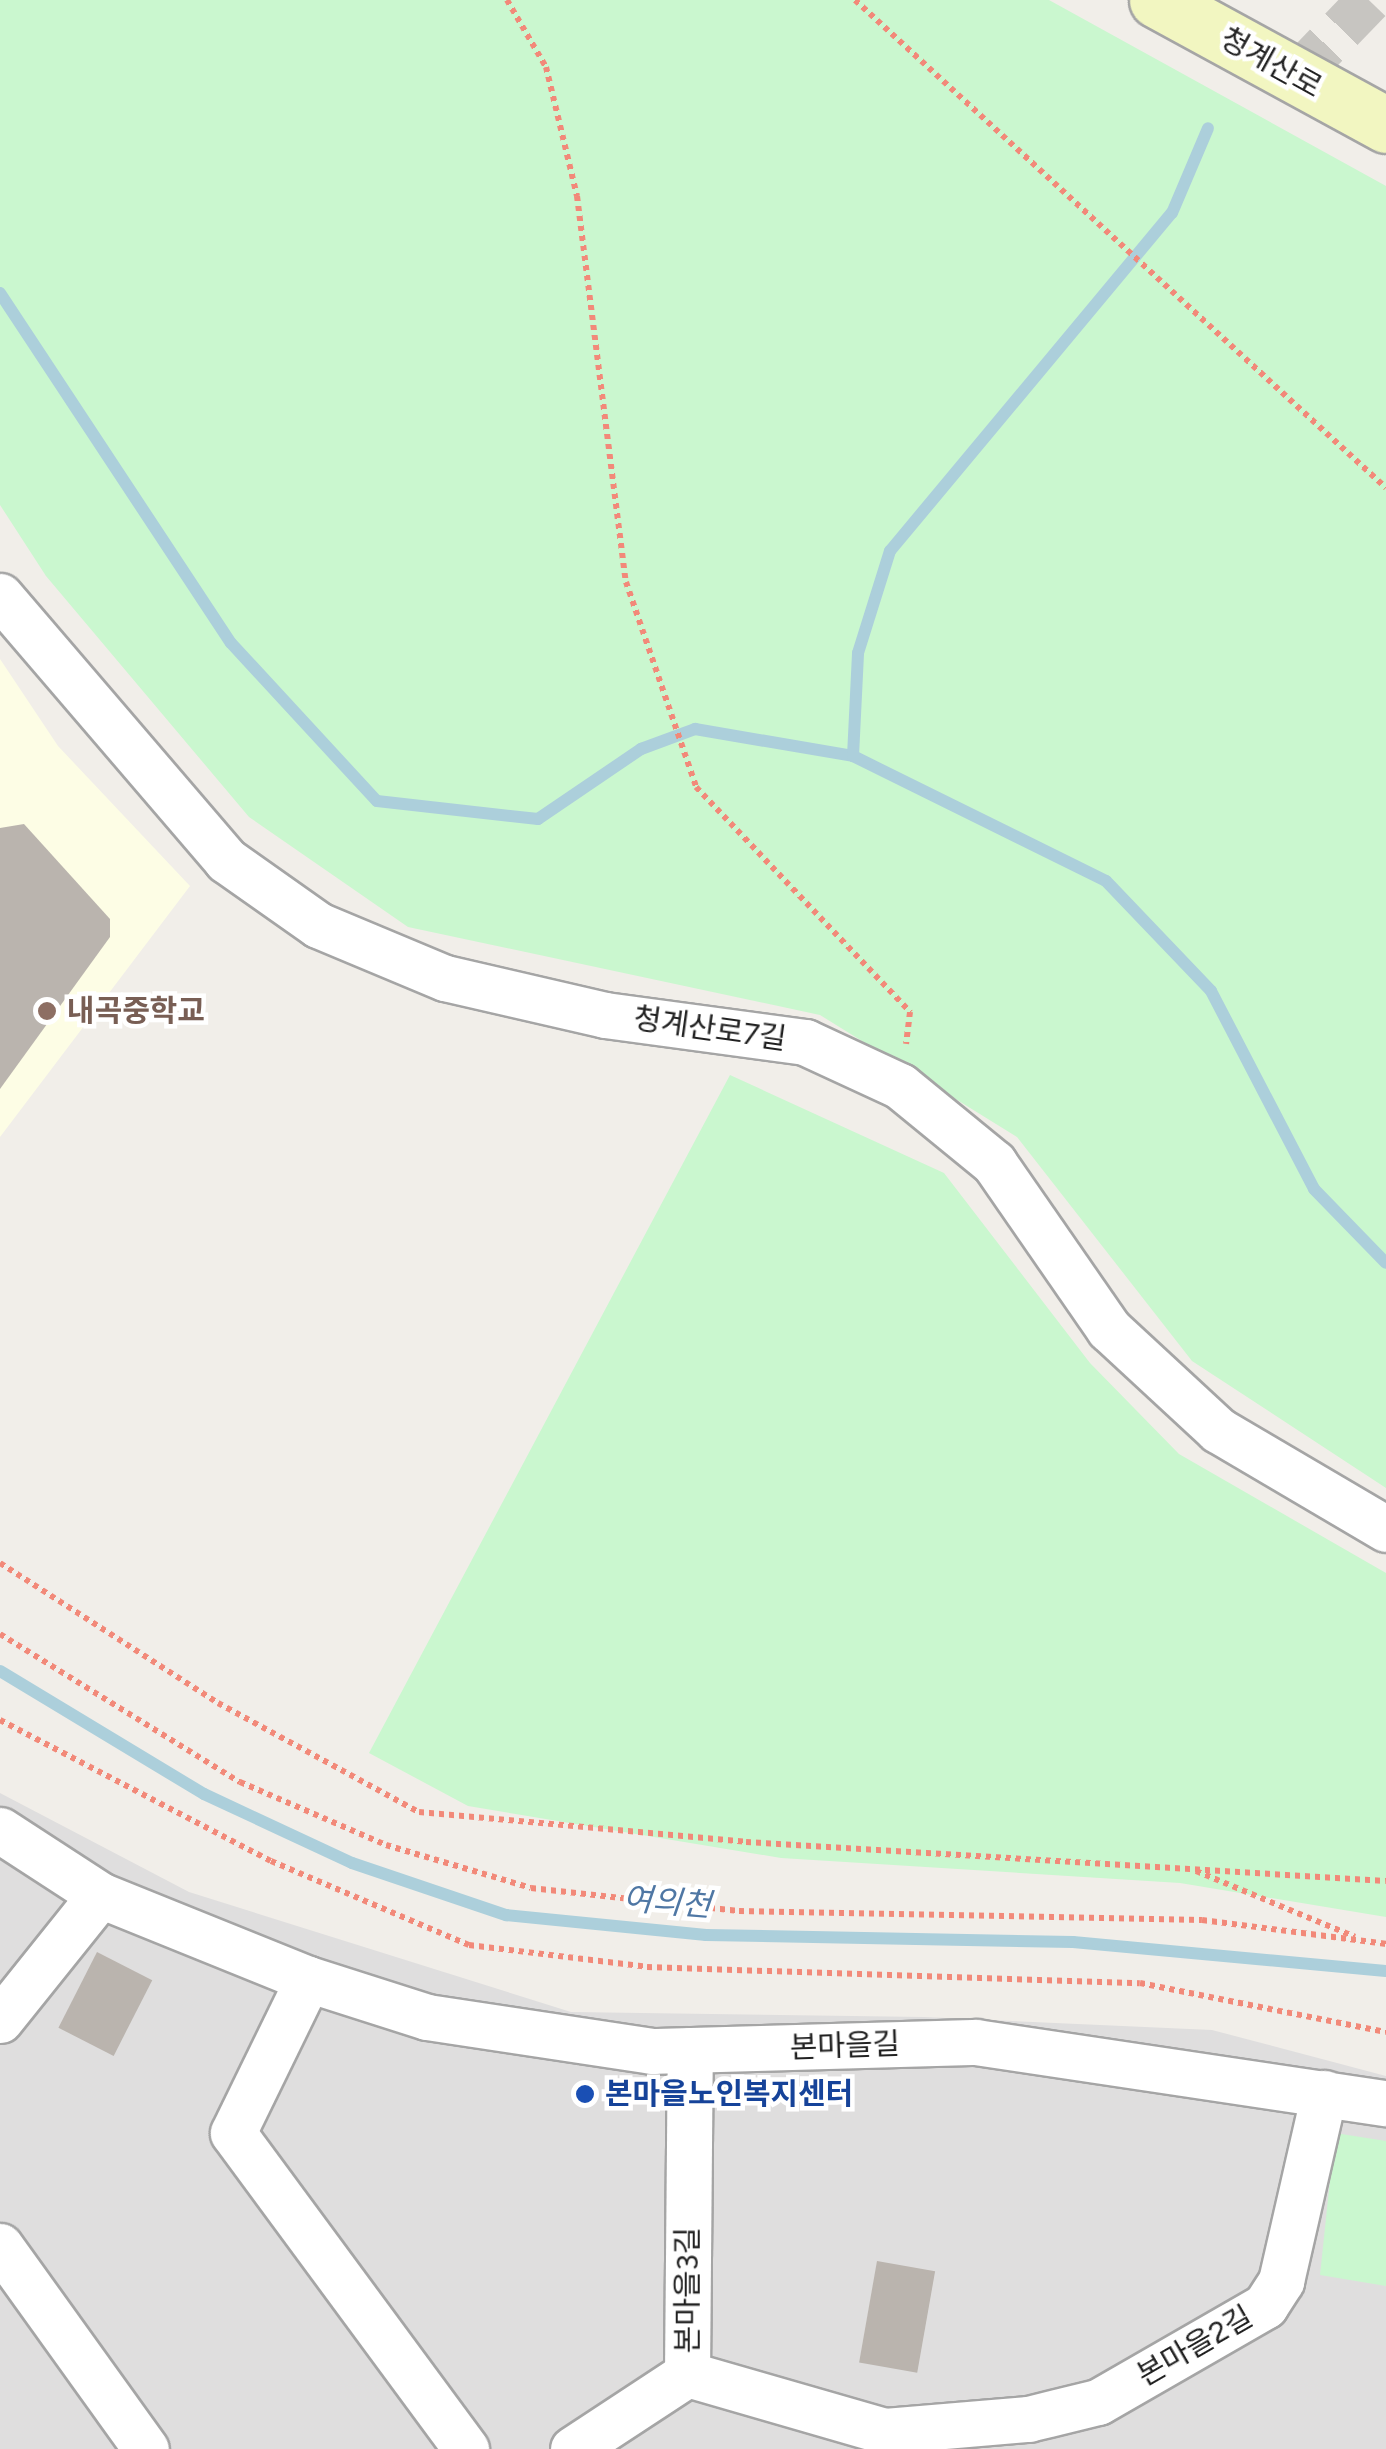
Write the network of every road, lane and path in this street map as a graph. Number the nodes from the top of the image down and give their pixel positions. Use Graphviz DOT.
graph roads {
  1 [pos="507,0"];
  2 [pos="855,0"];
  3 [pos="1157,0"];
  4 [pos="1386,125"];
  5 [pos="1386,488"];
  6 [pos="0,596"];
  7 [pos="900,1086"];
  8 [pos="1386,1529"];
  9 [pos="0,1563"];
  10 [pos="0,1634"];
  11 [pos="0,1720"];
  12 [pos="0,1830"];
  13 [pos="1190,1869"];
  14 [pos="1386,1881"];
  15 [pos="100,1895"];
  16 [pos="1364,1941"];
  17 [pos="1386,1944"];
  18 [pos="308,1979"];
  19 [pos="0,2020"];
  20 [pos="1386,2032"];
  21 [pos="690,2059"];
  22 [pos="1324,2093"];
  23 [pos="1386,2103"];
  24 [pos="0,2246"];
  25 [pos="687,2374"];
  26 [pos="1031,2434"];
  27 [pos="146,2449"];
  28 [pos="466,2449"];
  29 [pos="573,2449"];
  1 -- 7 [label="path"];
  2 -- 5 [label="path"];
  3 -- 4 [label="main road, 청계산로"];
  6 -- 7 [label="street, 청계산로7길"];
  7 -- 8 [label="street, 청계산로7길"];
  9 -- 13 [label="path"];
  10 -- 16 [label="path"];
  11 -- 20 [label="path"];
  12 -- 15 [label="street, 본마을길"];
  13 -- 14 [label="path"];
  13 -- 16 [label="path"];
  15 -- 18 [label="street, 본마을길"];
  15 -- 19 [label="street"];
  16 -- 17 [label="path"];
  18 -- 21 [label="street, 본마을길"];
  18 -- 28 [label="street"];
  21 -- 22 [label="street, 본마을길"];
  21 -- 25 [label="street, 본마을3길"];
  22 -- 23 [label="street, 본마을길"];
  22 -- 26 [label="street, 본마을2길"];
  24 -- 27 [label="street"];
  25 -- 26 [label="street, 본마을2길"];
  25 -- 29 [label="street, 본마을3길"];
}
